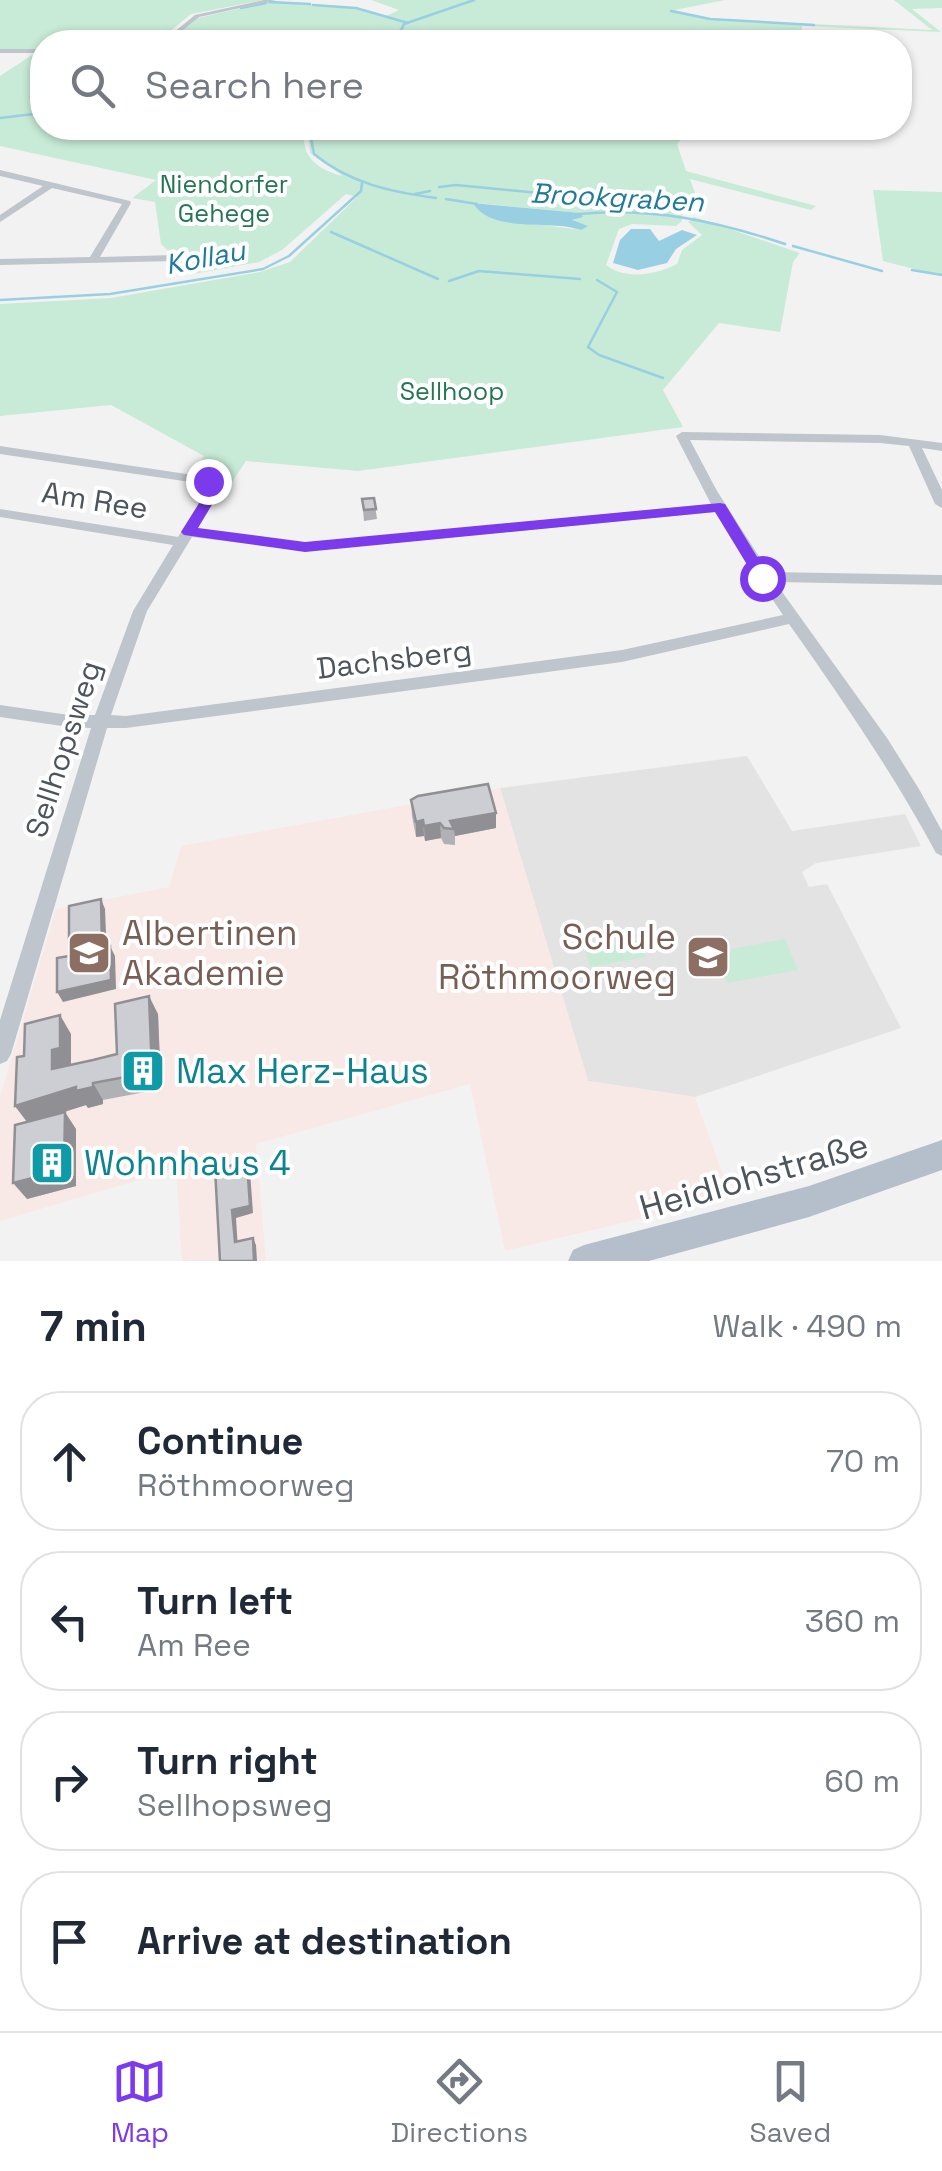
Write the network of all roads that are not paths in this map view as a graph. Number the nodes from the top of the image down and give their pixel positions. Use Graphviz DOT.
graph roads {
  1 [pos="273,0"];
  2 [pos="180,30"];
  3 [pos="30,51"];
  4 [pos="0,52"];
  5 [pos="0,173"];
  6 [pos="50,184"];
  7 [pos="0,219"];
  8 [pos="174,258"];
  9 [pos="94,259"];
  10 [pos="0,262"];
  11 [pos="914,444"];
  12 [pos="942,446"];
  13 [pos="0,450"];
  14 [pos="942,504"];
  15 [pos="720,507"];
  16 [pos="0,513"];
  17 [pos="185,537"];
  18 [pos="762,578"];
  19 [pos="942,580"];
  20 [pos="791,618"];
  21 [pos="0,711"];
  22 [pos="101,722"];
  23 [pos="942,848"];
  24 [pos="0,1054"];
  25 [pos="942,1155"];
  26 [pos="616,1257"];
  27 [pos="584,1261"];
  1 -- 2 [label="street"];
  3 -- 4 [label="street"];
  5 -- 6 [label="street"];
  6 -- 7 [label="street"];
  6 -- 9 [label="street"];
  8 -- 9 [label="street"];
  9 -- 10 [label="street"];
  11 -- 12 [label="street"];
  11 -- 14 [label="street"];
  11 -- 15 [label="street"];
  13 -- 17 [label="street, Sellhopsweg"];
  15 -- 17 [label="street, Am Ree"];
  15 -- 18 [label="street"];
  16 -- 17 [label="street, Am Ree"];
  17 -- 22 [label="street, Sellhopsweg"];
  18 -- 19 [label="street"];
  18 -- 20 [label="street"];
  20 -- 22 [label="street, Dachsberg"];
  20 -- 23 [label="street"];
  21 -- 22 [label="street, Dachsberg"];
  22 -- 24 [label="street, Sellhopsweg"];
  25 -- 26 [label="main road, Heidlohstraße"];
  26 -- 27 [label="main road, Heidlohstraße"];
}
